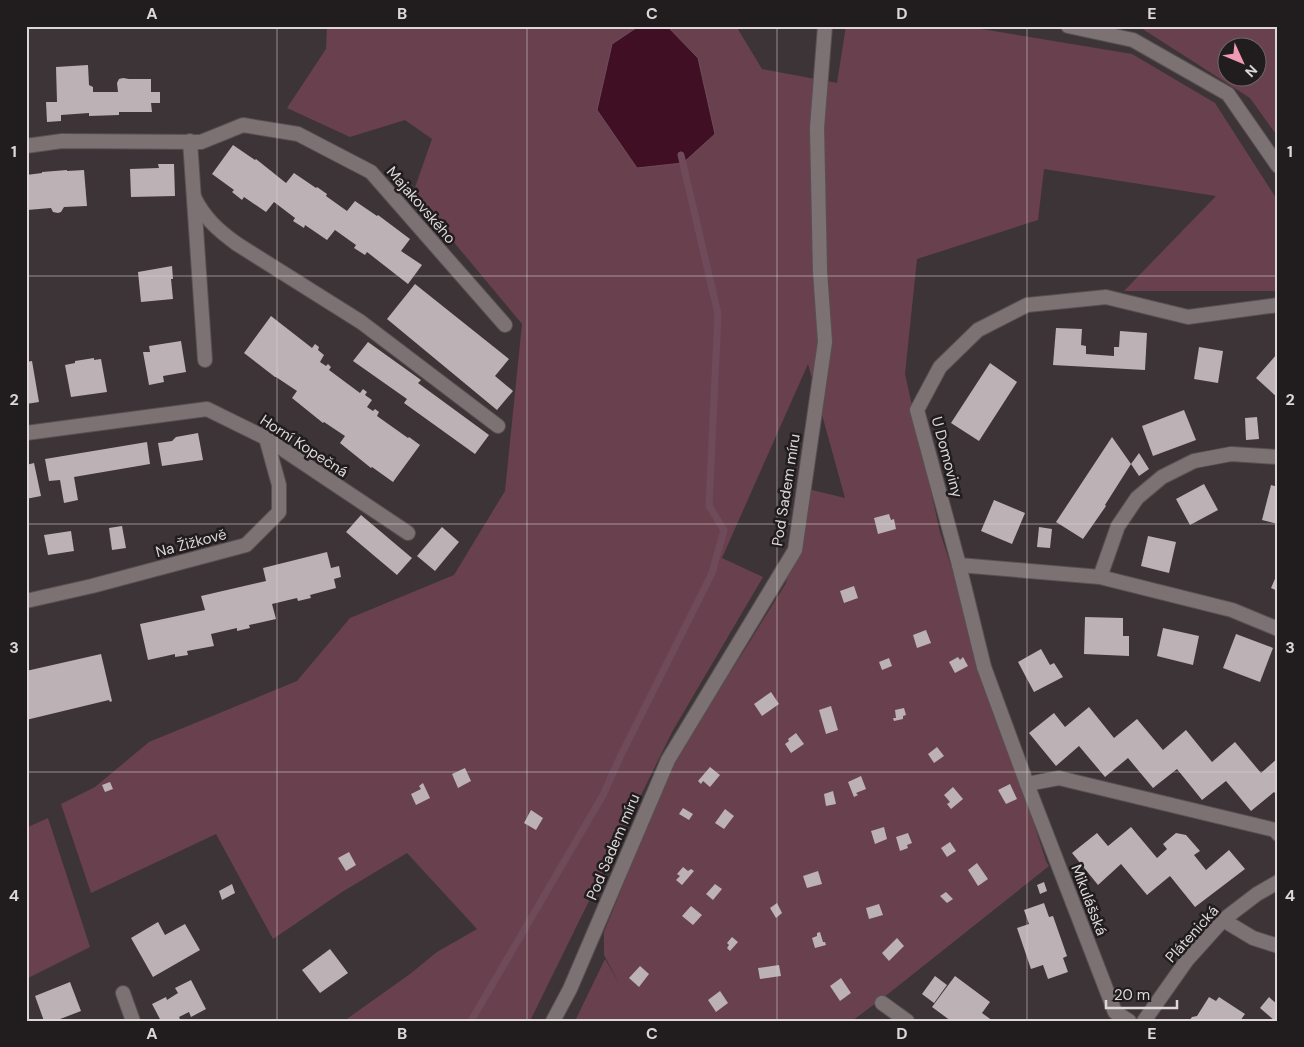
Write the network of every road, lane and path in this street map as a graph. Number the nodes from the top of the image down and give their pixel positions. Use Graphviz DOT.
graph roads {
  1 [pos="825,26"];
  2 [pos="1068,26"];
  3 [pos="190,141"];
  4 [pos="26,146"];
  5 [pos="1278,166"];
  6 [pos="194,197"];
  7 [pos="1278,305"];
  8 [pos="506,325"];
  9 [pos="205,360"];
  10 [pos="498,426"];
  11 [pos="26,433"];
  12 [pos="266,438"];
  13 [pos="1278,457"];
  14 [pos="408,533"];
  15 [pos="959,565"];
  16 [pos="1100,577"];
  17 [pos="26,601"];
  18 [pos="1278,629"];
  19 [pos="1027,784"];
  20 [pos="1278,834"];
  21 [pos="1278,882"];
  22 [pos="1223,920"];
  23 [pos="1278,946"];
  24 [pos="570,989"];
  25 [pos="123,993"];
  26 [pos="882,1003"];
  27 [pos="133,1021"];
  28 [pos="553,1021"];
  29 [pos="559,1021"];
  30 [pos="907,1021"];
  31 [pos="1129,1021"];
  32 [pos="1144,1021"];
  1 -- 24 [label="street, Pod Sadem míru"];
  2 -- 5 [label="street"];
  3 -- 4 [label="street, Majakovského"];
  3 -- 6 [label="street"];
  3 -- 8 [label="street, Majakovského"];
  6 -- 9 [label="street"];
  6 -- 10 [label="street"];
  7 -- 15 [label="street, U Domoviny"];
  11 -- 12 [label="street, Horní Kopečná"];
  12 -- 14 [label="street, Horní Kopečná"];
  12 -- 17 [label="street, Na Žižkově"];
  13 -- 16 [label="street"];
  15 -- 16 [label="street"];
  15 -- 19 [label="street, Mikulášská"];
  16 -- 18 [label="street"];
  19 -- 20 [label="street"];
  19 -- 31 [label="street, Mikulášská"];
  21 -- 22 [label="street, Plátenická"];
  22 -- 23 [label="street"];
  22 -- 32 [label="street, Plátenická"];
  24 -- 28 [label="street, Pod Sadem míru"];
  24 -- 29 [label="street"];
  25 -- 27 [label="street"];
  26 -- 30 [label="street"];
}
